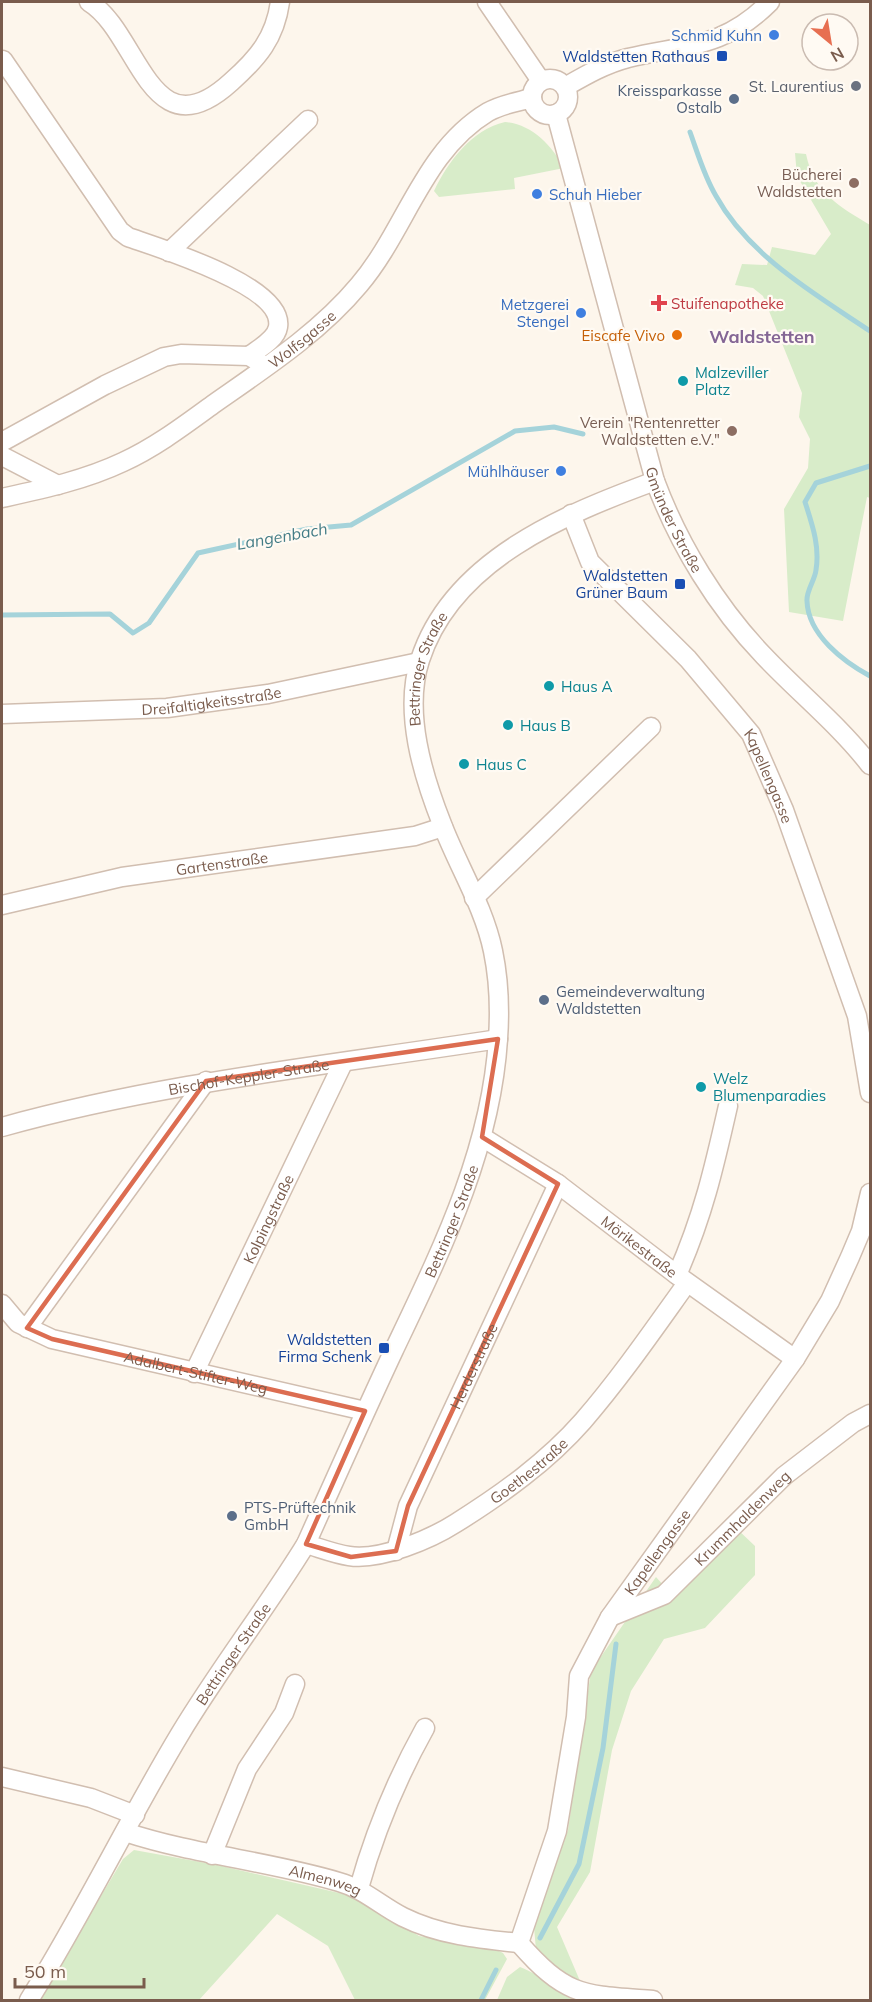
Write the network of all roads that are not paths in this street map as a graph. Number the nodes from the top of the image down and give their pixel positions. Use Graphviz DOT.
graph roads {
  1 [pos="89,2"];
  2 [pos="280,2"];
  3 [pos="487,2"];
  4 [pos="770,2"];
  5 [pos="3,60"];
  6 [pos="541,81"];
  7 [pos="566,87"];
  8 [pos="532,98"];
  9 [pos="556,114"];
  10 [pos="308,120"];
  11 [pos="169,252"];
  12 [pos="249,356"];
  13 [pos="266,366"];
  14 [pos="2,442"];
  15 [pos="2,456"];
  16 [pos="655,481"];
  17 [pos="58,485"];
  18 [pos="2,498"];
  19 [pos="571,514"];
  20 [pos="419,662"];
  21 [pos="2,714"];
  22 [pos="651,727"];
  23 [pos="870,765"];
  24 [pos="443,827"];
  25 [pos="474,898"];
  26 [pos="2,905"];
  27 [pos="498,1039"];
  28 [pos="343,1063"];
  29 [pos="206,1082"];
  30 [pos="870,1093"];
  31 [pos="728,1106"];
  32 [pos="2,1126"];
  33 [pos="482,1137"];
  34 [pos="558,1185"];
  35 [pos="870,1193"];
  36 [pos="682,1279"];
  37 [pos="2,1304"];
  38 [pos="27,1328"];
  39 [pos="795,1359"];
  40 [pos="194,1373"];
  41 [pos="365,1411"];
  42 [pos="870,1414"];
  43 [pos="306,1544"];
  44 [pos="396,1551"];
  45 [pos="610,1617"];
  46 [pos="295,1684"];
  47 [pos="425,1728"];
  48 [pos="2,1777"];
  49 [pos="135,1815"];
  50 [pos="124,1832"];
  51 [pos="212,1855"];
  52 [pos="359,1888"];
  53 [pos="519,1943"];
  54 [pos="29,2001"];
  55 [pos="653,2001"];
  1 -- 2 [label="street"];
  3 -- 6 [label="street"];
  4 -- 7 [label="street"];
  5 -- 11 [label="street"];
  6 -- 7 [label="street"];
  6 -- 8 [label="street"];
  7 -- 9 [label="street"];
  8 -- 9 [label="street"];
  8 -- 13 [label="street, Wolfsgasse"];
  9 -- 16 [label="street, Gmünder Straße"];
  10 -- 11 [label="street"];
  11 -- 12 [label="street"];
  12 -- 13 [label="street"];
  12 -- 14 [label="street"];
  13 -- 17 [label="street, Wolfsgasse"];
  15 -- 17 [label="street"];
  16 -- 19 [label="street, Bettringer Straße"];
  16 -- 23 [label="street, Gmünder Straße"];
  17 -- 18 [label="street, Wolfsgasse"];
  19 -- 20 [label="street, Bettringer Straße"];
  19 -- 30 [label="street, Kapellengasse"];
  20 -- 21 [label="street, Dreifaltigkeitsstraße"];
  20 -- 24 [label="street, Bettringer Straße"];
  22 -- 25 [label="street"];
  24 -- 25 [label="street, Bettringer Straße"];
  24 -- 26 [label="street, Gartenstraße"];
  25 -- 27 [label="street, Bettringer Straße"];
  27 -- 28 [label="street, Bischof-Keppler-Straße"];
  27 -- 33 [label="street, Bettringer Straße"];
  28 -- 29 [label="street, Bischof-Keppler-Straße"];
  28 -- 40 [label="street, Kolpingstraße"];
  29 -- 32 [label="street, Bischof-Keppler-Straße"];
  29 -- 38 [label="street"];
  31 -- 36 [label="street, Goethestraße"];
  33 -- 34 [label="street, Mörikestraße"];
  33 -- 41 [label="street, Bettringer Straße"];
  34 -- 36 [label="street, Mörikestraße"];
  34 -- 44 [label="street, Herderstraße"];
  35 -- 39 [label="street, Kapellengasse"];
  36 -- 39 [label="street, Mörikestraße"];
  36 -- 44 [label="street, Goethestraße"];
  37 -- 38 [label="street, Adalbert-Stifter-Weg"];
  38 -- 40 [label="street, Adalbert-Stifter-Weg"];
  39 -- 45 [label="street, Kapellengasse"];
  40 -- 41 [label="street, Adalbert-Stifter-Weg"];
  41 -- 43 [label="street, Bettringer Straße"];
  42 -- 45 [label="street, Krummhaldenweg"];
  43 -- 44 [label="street, Goethestraße"];
  43 -- 49 [label="street, Bettringer Straße"];
  45 -- 53 [label="street, Kapellengasse"];
  46 -- 51 [label="street"];
  47 -- 52 [label="street"];
  48 -- 49 [label="street"];
  49 -- 50 [label="street, Bettringer Straße"];
  50 -- 51 [label="street, Almenweg"];
  50 -- 54 [label="street, Bettringer Straße"];
  51 -- 52 [label="street, Almenweg"];
  52 -- 53 [label="street, Almenweg"];
  53 -- 55 [label="street"];
}
